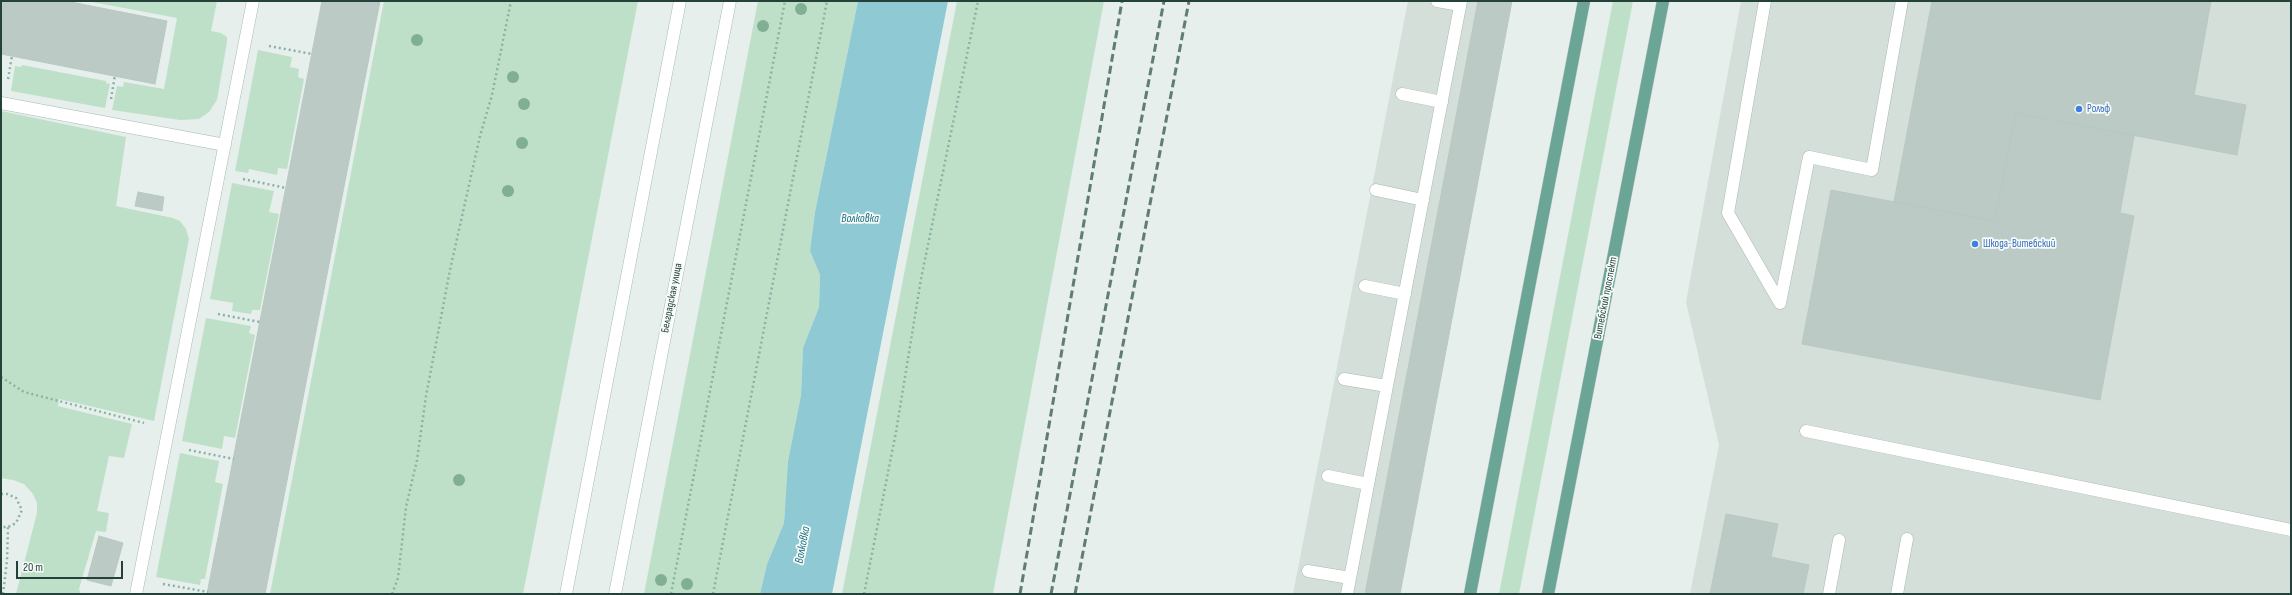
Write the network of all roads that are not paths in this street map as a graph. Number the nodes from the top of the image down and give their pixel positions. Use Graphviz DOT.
graph roads {
  1 [pos="253,1"];
  2 [pos="680,1"];
  3 [pos="730,1"];
  4 [pos="1437,1"];
  5 [pos="1584,1"];
  6 [pos="1663,1"];
  7 [pos="1765,1"];
  8 [pos="1902,1"];
  9 [pos="1461,3"];
  10 [pos="1402,94"];
  11 [pos="1442,102"];
  12 [pos="1,103"];
  13 [pos="225,145"];
  14 [pos="1376,190"];
  15 [pos="1423,200"];
  16 [pos="1365,286"];
  17 [pos="1405,294"];
  18 [pos="1344,379"];
  19 [pos="1387,386"];
  20 [pos="1806,431"];
  21 [pos="1328,476"];
  22 [pos="1368,484"];
  23 [pos="2291,530"];
  24 [pos="1907,539"];
  25 [pos="1839,540"];
  26 [pos="1308,571"];
  27 [pos="1350,578"];
  28 [pos="136,594"];
  29 [pos="566,594"];
  30 [pos="615,594"];
  31 [pos="1347,594"];
  32 [pos="1470,594"];
  33 [pos="1548,594"];
  34 [pos="1829,594"];
  35 [pos="1897,594"];
  1 -- 13 [label="street"];
  2 -- 29 [label="street"];
  3 -- 30 [label="street, Белградская улица"];
  4 -- 9 [label="street"];
  5 -- 32 [label="main road"];
  6 -- 33 [label="main road, Витебский проспект"];
  7 -- 8 [label="street"];
  9 -- 11 [label="street"];
  10 -- 11 [label="street"];
  11 -- 15 [label="street"];
  12 -- 13 [label="street"];
  13 -- 28 [label="street"];
  14 -- 15 [label="street"];
  15 -- 17 [label="street"];
  16 -- 17 [label="street"];
  17 -- 19 [label="street"];
  18 -- 19 [label="street"];
  19 -- 22 [label="street"];
  20 -- 23 [label="street"];
  21 -- 22 [label="street"];
  22 -- 27 [label="street"];
  24 -- 35 [label="street"];
  25 -- 34 [label="street"];
  26 -- 27 [label="street"];
  27 -- 31 [label="street"];
}
